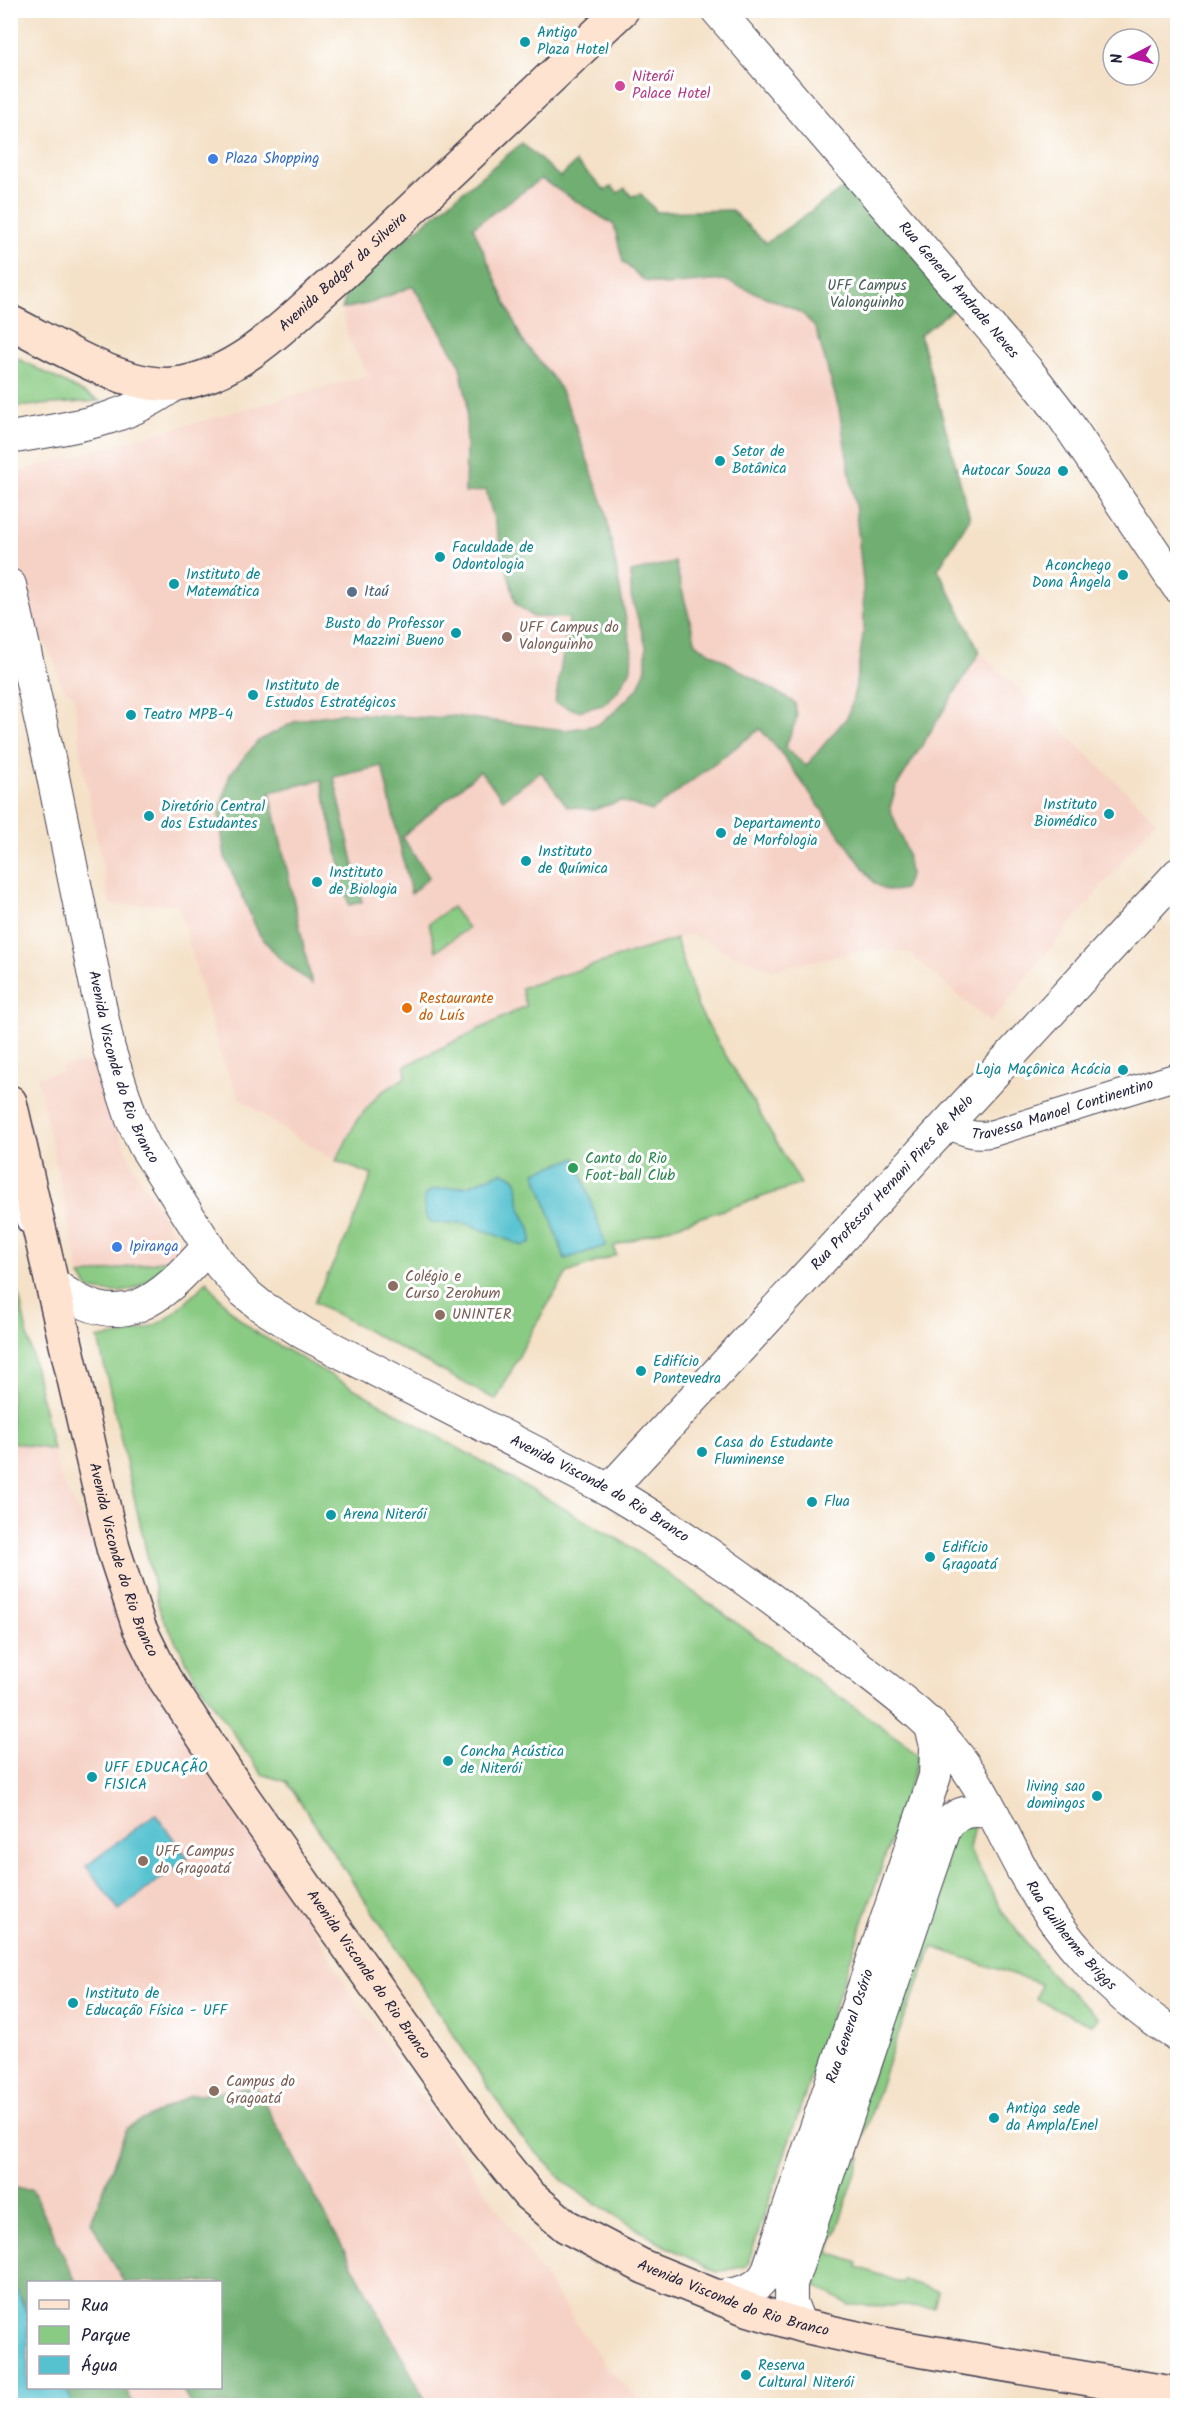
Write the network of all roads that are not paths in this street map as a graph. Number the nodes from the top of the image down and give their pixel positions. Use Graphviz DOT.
graph roads {
  1 [pos="621,10"];
  2 [pos="717,10"];
  3 [pos="10,322"];
  4 [pos="175,384"];
  5 [pos="10,438"];
  6 [pos="10,585"];
  7 [pos="1178,587"];
  8 [pos="1178,874"];
  9 [pos="1178,1076"];
  10 [pos="10,1102"];
  11 [pos="946,1124"];
  12 [pos="10,1191"];
  13 [pos="208,1247"];
  14 [pos="50,1275"];
  15 [pos="609,1490"];
  16 [pos="930,1723"];
  17 [pos="993,1813"];
  18 [pos="1178,2036"];
  19 [pos="717,2297"];
  20 [pos="800,2325"];
  21 [pos="1178,2394"];
  1 -- 4 [label="main road, Avenida Badger da Silveira"];
  2 -- 7 [label="street, Rua General Andrade Neves"];
  3 -- 4 [label="main road, Avenida Badger da Silveira"];
  4 -- 5 [label="street"];
  6 -- 13 [label="street, Avenida Visconde do Rio Branco"];
  8 -- 11 [label="street, Rua Professor Hernani Pires de Melo"];
  9 -- 11 [label="street, Travessa Manoel Continentino"];
  10 -- 14 [label="main road, Avenida Visconde do Rio Branco"];
  11 -- 15 [label="street, Rua Professor Hernani Pires de Melo"];
  12 -- 14 [label="street"];
  13 -- 14 [label="street"];
  13 -- 15 [label="street, Avenida Visconde do Rio Branco"];
  14 -- 19 [label="main road, Avenida Visconde do Rio Branco"];
  15 -- 16 [label="street, Avenida Visconde do Rio Branco"];
  16 -- 17 [label="street, Avenida Visconde do Rio Branco"];
  16 -- 19 [label="street, Rua General Osório"];
  17 -- 18 [label="street, Rua Guilherme Briggs"];
  17 -- 20 [label="street, Rua General Osório"];
  19 -- 20 [label="main road, Avenida Visconde do Rio Branco"];
  20 -- 21 [label="main road, Avenida Visconde do Rio Branco"];
}
